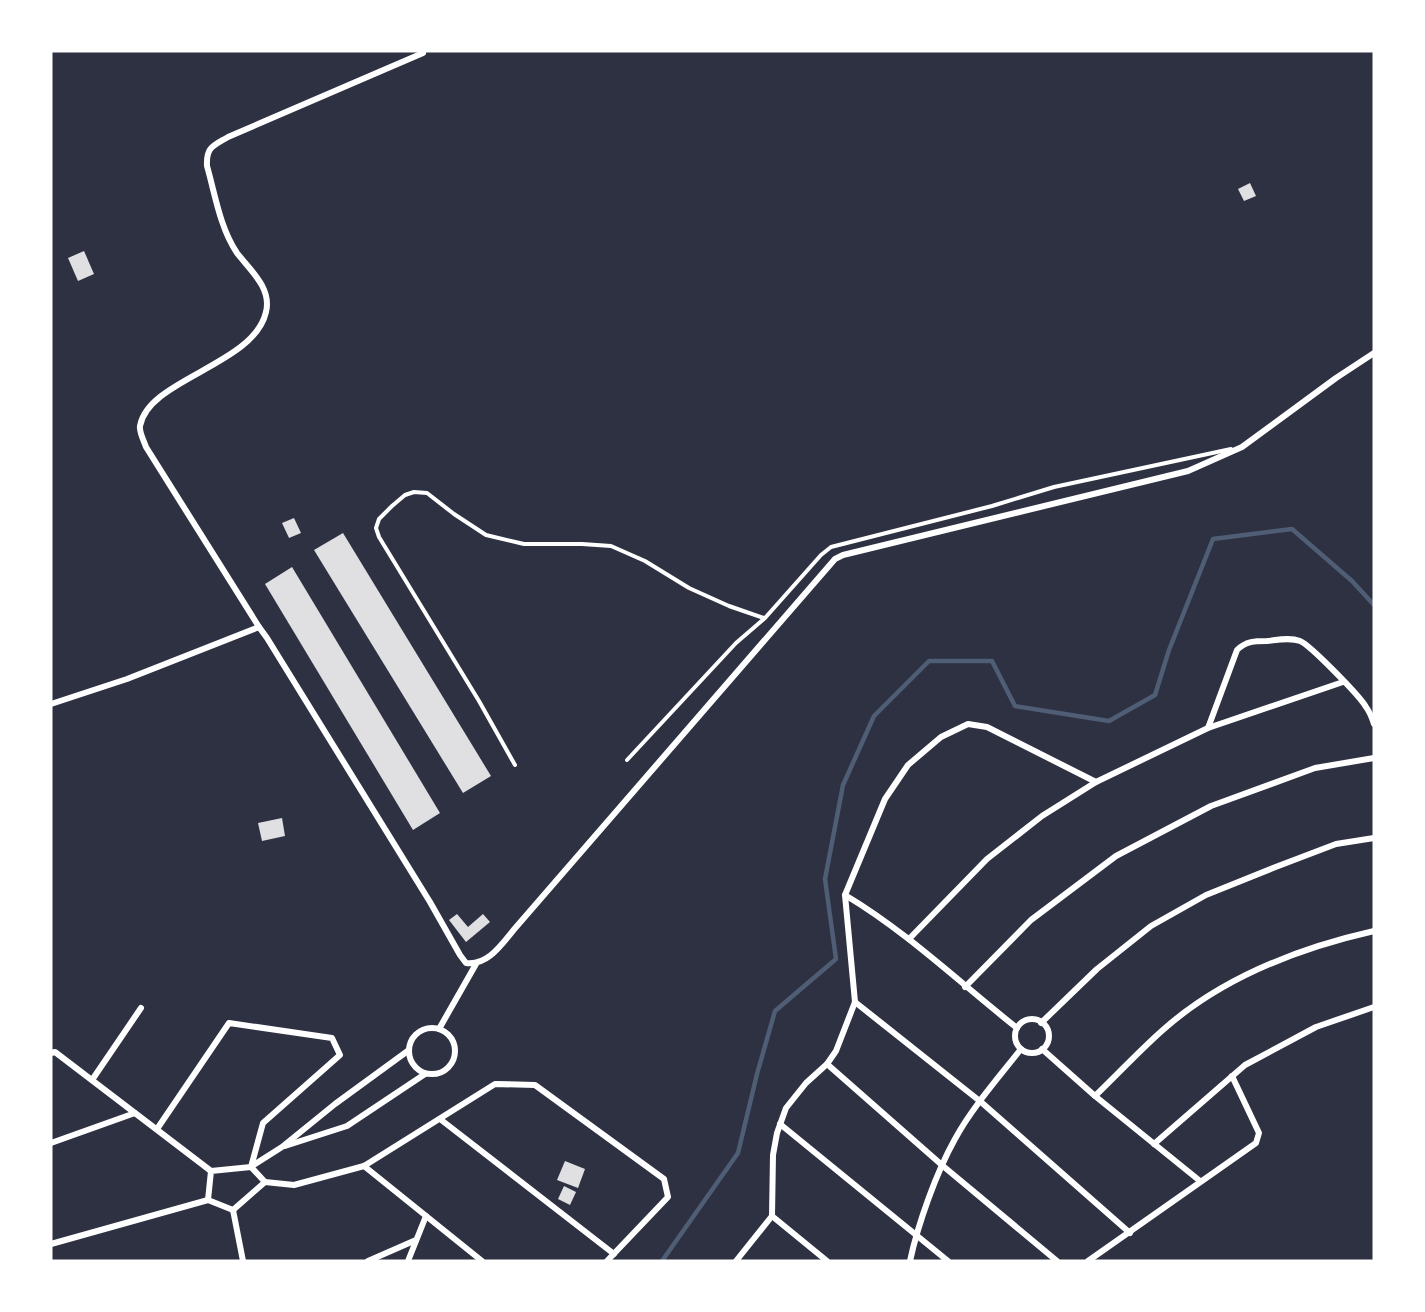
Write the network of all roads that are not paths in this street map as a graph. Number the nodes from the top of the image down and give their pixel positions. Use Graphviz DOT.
graph roads {
  1 [pos="423,53"];
  2 [pos="1374,353"];
  3 [pos="1242,447"];
  4 [pos="765,618"];
  5 [pos="259,627"];
  6 [pos="1343,682"];
  7 [pos="51,704"];
  8 [pos="1374,724"];
  9 [pos="1208,728"];
  10 [pos="1374,758"];
  11 [pos="627,760"];
  12 [pos="515,765"];
  13 [pos="1096,782"];
  14 [pos="1374,838"];
  15 [pos="845,895"];
  16 [pos="1374,931"];
  17 [pos="909,939"];
  18 [pos="476,964"];
  19 [pos="965,987"];
  20 [pos="855,1002"];
  21 [pos="1374,1007"];
  22 [pos="141,1008"];
  23 [pos="1041,1023"];
  24 [pos="1017,1028"];
  25 [pos="439,1029"];
  26 [pos="1021,1049"];
  27 [pos="1042,1049"];
  28 [pos="409,1050"];
  29 [pos="51,1053"];
  30 [pos="827,1064"];
  31 [pos="426,1074"];
  32 [pos="1232,1076"];
  33 [pos="92,1080"];
  34 [pos="1095,1096"];
  35 [pos="981,1102"];
  36 [pos="135,1113"];
  37 [pos="440,1119"];
  38 [pos="780,1124"];
  39 [pos="157,1129"];
  40 [pos="51,1143"];
  41 [pos="1154,1144"];
  42 [pos="282,1147"];
  43 [pos="364,1166"];
  44 [pos="943,1166"];
  45 [pos="251,1167"];
  46 [pos="211,1171"];
  47 [pos="1200,1181"];
  48 [pos="264,1182"];
  49 [pos="208,1200"];
  50 [pos="233,1210"];
  51 [pos="426,1216"];
  52 [pos="772,1216"];
  53 [pos="1130,1233"];
  54 [pos="915,1234"];
  55 [pos="416,1240"];
  56 [pos="51,1244"];
  57 [pos="614,1254"];
  58 [pos="243,1261"];
  59 [pos="368,1261"];
  60 [pos="408,1261"];
  61 [pos="482,1261"];
  62 [pos="607,1261"];
  63 [pos="736,1261"];
  64 [pos="827,1261"];
  65 [pos="910,1261"];
  66 [pos="948,1261"];
  67 [pos="1057,1261"];
  68 [pos="1088,1261"];
  1 -- 5 [label="street"];
  2 -- 3 [label="street"];
  3 -- 4 [label="lane"];
  3 -- 18 [label="street"];
  4 -- 11 [label="lane"];
  4 -- 12 [label="lane"];
  5 -- 7 [label="street"];
  5 -- 18 [label="street"];
  6 -- 8 [label="street"];
  6 -- 9 [label="street"];
  6 -- 9 [label="street"];
  9 -- 13 [label="street"];
  10 -- 19 [label="street"];
  13 -- 15 [label="street"];
  13 -- 17 [label="street"];
  14 -- 23 [label="street"];
  15 -- 17 [label="street"];
  15 -- 20 [label="street"];
  16 -- 34 [label="street"];
  17 -- 19 [label="street"];
  18 -- 25 [label="street"];
  19 -- 24 [label="street"];
  20 -- 30 [label="street"];
  20 -- 35 [label="street"];
  21 -- 32 [label="street"];
  22 -- 33 [label="street"];
  23 -- 24 [label="street"];
  23 -- 27 [label="street"];
  24 -- 26 [label="street"];
  25 -- 28 [label="street"];
  25 -- 31 [label="street"];
  26 -- 27 [label="street"];
  26 -- 35 [label="street"];
  27 -- 34 [label="street"];
  28 -- 31 [label="street"];
  28 -- 42 [label="street"];
  29 -- 33 [label="street"];
  30 -- 38 [label="street"];
  30 -- 44 [label="street"];
  31 -- 42 [label="street"];
  32 -- 41 [label="street"];
  32 -- 47 [label="street"];
  33 -- 36 [label="street"];
  34 -- 41 [label="street"];
  35 -- 44 [label="street"];
  35 -- 53 [label="street"];
  36 -- 39 [label="street"];
  36 -- 40 [label="street"];
  37 -- 43 [label="street"];
  37 -- 57 [label="street"];
  37 -- 57 [label="street"];
  38 -- 52 [label="street"];
  38 -- 54 [label="street"];
  39 -- 45 [label="street"];
  39 -- 46 [label="street"];
  41 -- 47 [label="street"];
  42 -- 45 [label="street"];
  43 -- 48 [label="street"];
  43 -- 51 [label="street"];
  44 -- 54 [label="street"];
  44 -- 67 [label="street"];
  45 -- 46 [label="street"];
  45 -- 48 [label="street"];
  46 -- 49 [label="street"];
  47 -- 53 [label="street"];
  48 -- 50 [label="street"];
  49 -- 50 [label="street"];
  49 -- 56 [label="street"];
  50 -- 58 [label="street"];
  51 -- 55 [label="street"];
  51 -- 61 [label="street"];
  52 -- 63 [label="street"];
  52 -- 64 [label="street"];
  53 -- 68 [label="street"];
  54 -- 65 [label="street"];
  54 -- 66 [label="street"];
  55 -- 59 [label="street"];
  55 -- 60 [label="street"];
  57 -- 62 [label="street"];
}
